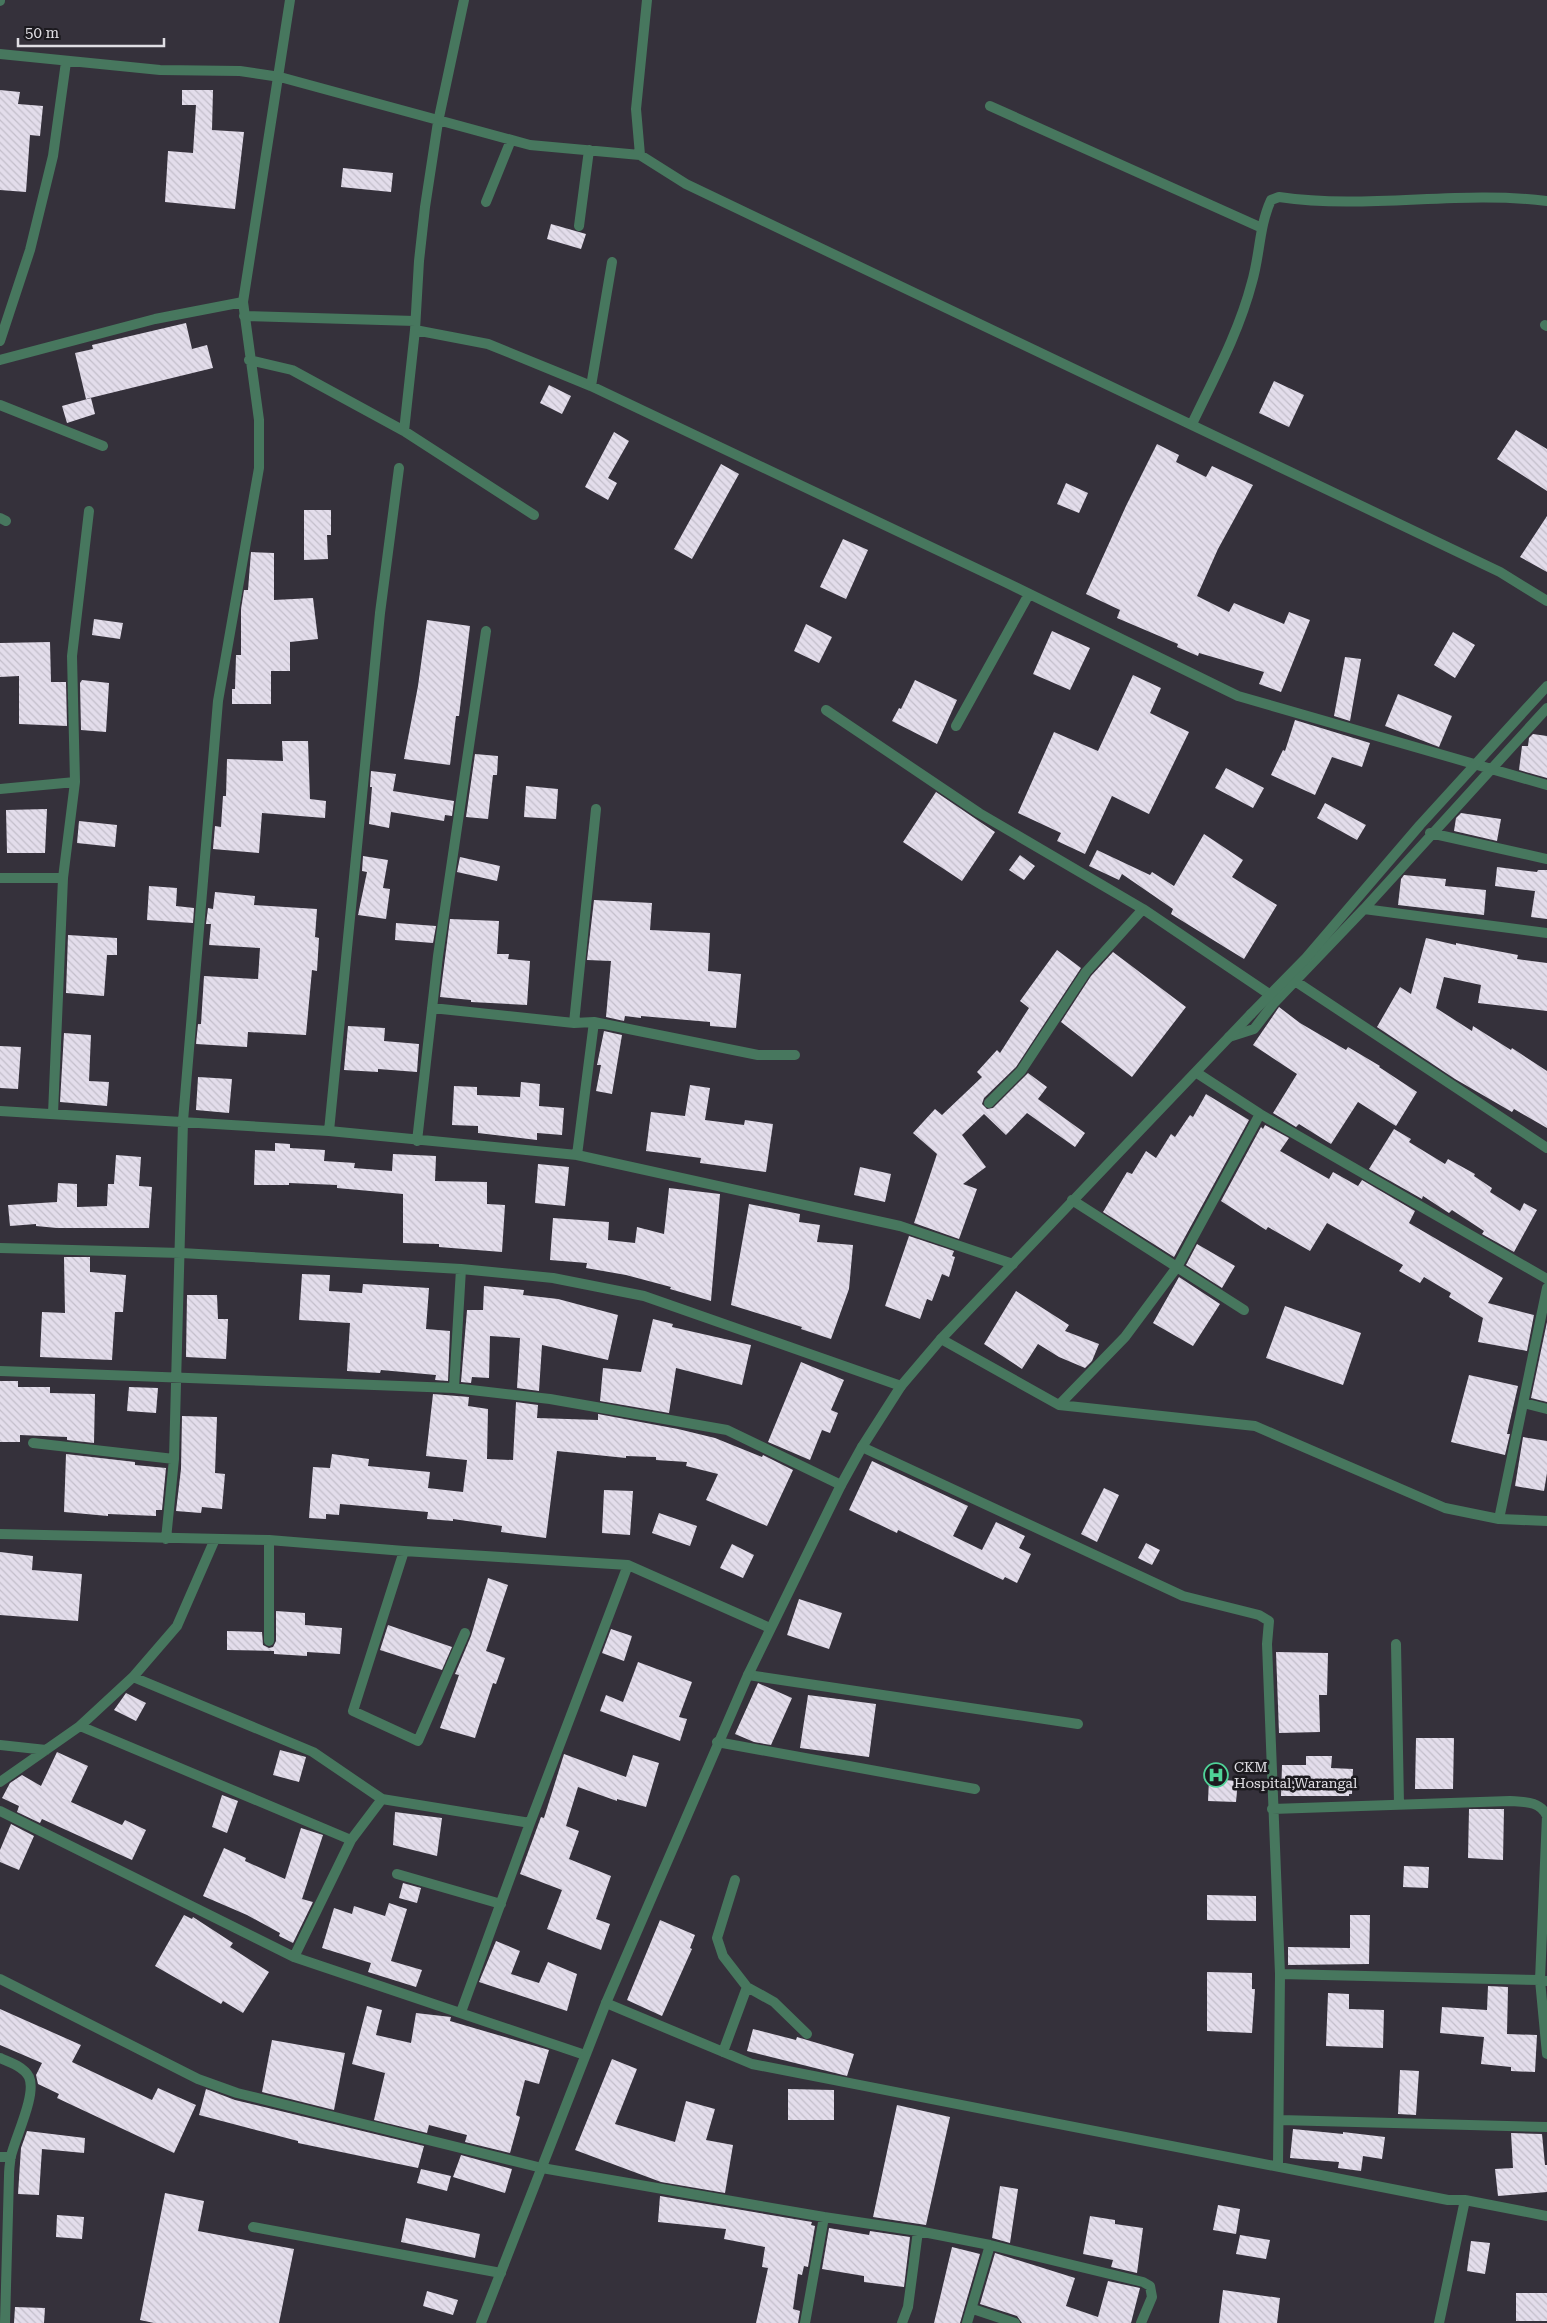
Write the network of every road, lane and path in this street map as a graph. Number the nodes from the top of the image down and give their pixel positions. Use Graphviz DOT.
graph roads {
  1 [pos="290,0"];
  2 [pos="464,0"];
  3 [pos="647,0"];
  4 [pos="0,54"];
  5 [pos="66,62"];
  6 [pos="280,77"];
  7 [pos="990,106"];
  8 [pos="438,122"];
  9 [pos="511,140"];
  10 [pos="589,150"];
  11 [pos="640,155"];
  12 [pos="1547,201"];
  13 [pos="486,202"];
  14 [pos="579,226"];
  15 [pos="1262,228"];
  16 [pos="612,262"];
  17 [pos="243,302"];
  18 [pos="244,316"];
  19 [pos="415,325"];
  20 [pos="0,341"];
  21 [pos="0,360"];
  22 [pos="249,360"];
  23 [pos="591,386"];
  24 [pos="0,405"];
  25 [pos="1192,424"];
  26 [pos="404,431"];
  27 [pos="103,446"];
  28 [pos="399,468"];
  29 [pos="89,511"];
  30 [pos="534,515"];
  31 [pos="1029,594"];
  32 [pos="1547,601"];
  33 [pos="486,631"];
  34 [pos="1547,686"];
  35 [pos="1547,708"];
  36 [pos="826,710"];
  37 [pos="956,726"];
  38 [pos="1491,770"];
  39 [pos="75,782"];
  40 [pos="1547,785"];
  41 [pos="0,789"];
  42 [pos="596,809"];
  43 [pos="1430,833"];
  44 [pos="1547,858"];
  45 [pos="0,878"];
  46 [pos="63,878"];
  47 [pos="1364,908"];
  48 [pos="1143,909"];
  49 [pos="1547,933"];
  50 [pos="1295,981"];
  51 [pos="1269,994"];
  52 [pos="432,1008"];
  53 [pos="594,1022"];
  54 [pos="574,1024"];
  55 [pos="1229,1037"];
  56 [pos="795,1055"];
  57 [pos="1197,1073"];
  58 [pos="989,1103"];
  59 [pos="0,1111"];
  60 [pos="53,1114"];
  61 [pos="1260,1114"];
  62 [pos="184,1121"];
  63 [pos="329,1131"];
  64 [pos="417,1141"];
  65 [pos="1547,1148"];
  66 [pos="577,1155"];
  67 [pos="1072,1200"];
  68 [pos="0,1248"];
  69 [pos="180,1254"];
  70 [pos="1013,1264"];
  71 [pos="1178,1268"];
  72 [pos="461,1270"];
  73 [pos="1547,1279"];
  74 [pos="1547,1288"];
  75 [pos="1244,1310"];
  76 [pos="941,1339"];
  77 [pos="0,1370"];
  78 [pos="177,1377"];
  79 [pos="901,1386"];
  80 [pos="454,1388"];
  81 [pos="1524,1404"];
  82 [pos="1059,1405"];
  83 [pos="1547,1409"];
  84 [pos="33,1442"];
  85 [pos="862,1447"];
  86 [pos="174,1459"];
  87 [pos="841,1485"];
  88 [pos="1499,1519"];
  89 [pos="1547,1522"];
  90 [pos="0,1534"];
  91 [pos="166,1539"];
  92 [pos="215,1540"];
  93 [pos="269,1540"];
  94 [pos="404,1551"];
  95 [pos="628,1565"];
  96 [pos="770,1628"];
  97 [pos="465,1633"];
  98 [pos="269,1641"];
  99 [pos="1396,1644"];
  100 [pos="748,1675"];
  101 [pos="133,1677"];
  102 [pos="1078,1724"];
  103 [pos="80,1726"];
  104 [pos="717,1742"];
  105 [pos="0,1745"];
  106 [pos="46,1750"];
  107 [pos="0,1782"];
  108 [pos="975,1789"];
  109 [pos="382,1799"];
  110 [pos="1399,1804"];
  111 [pos="1272,1809"];
  112 [pos="0,1811"];
  113 [pos="530,1823"];
  114 [pos="351,1840"];
  115 [pos="397,1874"];
  116 [pos="735,1880"];
  117 [pos="501,1904"];
  118 [pos="294,1957"];
  119 [pos="1280,1974"];
  120 [pos="0,1979"];
  121 [pos="1544,1980"];
  122 [pos="747,1987"];
  123 [pos="606,2003"];
  124 [pos="461,2012"];
  125 [pos="807,2034"];
  126 [pos="723,2052"];
  127 [pos="1547,2054"];
  128 [pos="585,2055"];
  129 [pos="0,2058"];
  130 [pos="1280,2120"];
  131 [pos="1547,2127"];
  132 [pos="5,2157"];
  133 [pos="1278,2166"];
  134 [pos="542,2168"];
  135 [pos="1465,2200"];
  136 [pos="1547,2216"];
  137 [pos="824,2217"];
  138 [pos="253,2226"];
  139 [pos="918,2231"];
  140 [pos="990,2245"];
  141 [pos="501,2273"];
  142 [pos="3,2295"];
  143 [pos="973,2309"];
  144 [pos="5,2323"];
  145 [pos="480,2323"];
  146 [pos="805,2323"];
  147 [pos="902,2323"];
  148 [pos="967,2323"];
  149 [pos="1015,2323"];
  150 [pos="1140,2323"];
  151 [pos="1439,2323"];
  1 -- 6 [label="street"];
  2 -- 8 [label="street"];
  3 -- 11 [label="street"];
  4 -- 5 [label="street"];
  5 -- 6 [label="street"];
  5 -- 20 [label="street"];
  6 -- 8 [label="street"];
  6 -- 17 [label="street"];
  7 -- 15 [label="street"];
  8 -- 9 [label="street"];
  8 -- 19 [label="street"];
  9 -- 10 [label="street"];
  9 -- 13 [label="street"];
  10 -- 11 [label="street"];
  10 -- 14 [label="street"];
  11 -- 25 [label="street"];
  12 -- 15 [label="street"];
  15 -- 25 [label="street"];
  16 -- 23 [label="street"];
  17 -- 18 [label="street"];
  17 -- 21 [label="street"];
  18 -- 19 [label="street"];
  18 -- 22 [label="street"];
  19 -- 23 [label="street"];
  19 -- 26 [label="street"];
  22 -- 26 [label="street"];
  22 -- 62 [label="street"];
  23 -- 31 [label="street"];
  24 -- 27 [label="street"];
  25 -- 32 [label="street"];
  26 -- 30 [label="street"];
  28 -- 63 [label="street"];
  29 -- 39 [label="street"];
  31 -- 37 [label="street"];
  31 -- 38 [label="street"];
  33 -- 52 [label="street"];
  34 -- 51 [label="street, bridge"];
  35 -- 38 [label="street"];
  36 -- 48 [label="street"];
  38 -- 40 [label="street"];
  38 -- 43 [label="street"];
  39 -- 41 [label="street"];
  39 -- 46 [label="street"];
  42 -- 54 [label="street"];
  43 -- 44 [label="street"];
  43 -- 47 [label="street"];
  45 -- 46 [label="street"];
  46 -- 60 [label="street"];
  47 -- 49 [label="street"];
  47 -- 50 [label="street"];
  48 -- 51 [label="street"];
  48 -- 58 [label="street"];
  50 -- 55 [label="street"];
  50 -- 65 [label="street"];
  51 -- 55 [label="street, bridge"];
  52 -- 54 [label="street"];
  52 -- 64 [label="street"];
  53 -- 54 [label="street"];
  53 -- 56 [label="street"];
  53 -- 66 [label="street"];
  55 -- 57 [label="street"];
  57 -- 61 [label="street"];
  57 -- 67 [label="street"];
  59 -- 60 [label="street"];
  60 -- 62 [label="street"];
  61 -- 71 [label="street"];
  61 -- 73 [label="street"];
  62 -- 63 [label="street"];
  62 -- 69 [label="street"];
  63 -- 64 [label="street"];
  64 -- 66 [label="street"];
  66 -- 70 [label="street"];
  67 -- 70 [label="street"];
  67 -- 71 [label="street"];
  68 -- 69 [label="street"];
  69 -- 72 [label="street"];
  69 -- 78 [label="street"];
  70 -- 76 [label="street"];
  71 -- 75 [label="street"];
  71 -- 82 [label="street"];
  72 -- 79 [label="street"];
  72 -- 80 [label="street"];
  74 -- 81 [label="street"];
  76 -- 79 [label="street"];
  76 -- 82 [label="street"];
  77 -- 78 [label="street"];
  78 -- 80 [label="street"];
  78 -- 86 [label="street"];
  79 -- 85 [label="street"];
  80 -- 87 [label="street"];
  81 -- 83 [label="street"];
  81 -- 88 [label="street"];
  82 -- 88 [label="street"];
  84 -- 86 [label="street"];
  85 -- 87 [label="street"];
  85 -- 111 [label="street"];
  86 -- 91 [label="street"];
  87 -- 96 [label="street"];
  88 -- 89 [label="street"];
  90 -- 91 [label="street"];
  91 -- 92 [label="street"];
  92 -- 93 [label="street"];
  92 -- 101 [label="street"];
  93 -- 94 [label="street"];
  93 -- 98 [label="street"];
  94 -- 95 [label="street"];
  94 -- 97 [label="street"];
  95 -- 96 [label="street"];
  95 -- 113 [label="street"];
  96 -- 100 [label="street"];
  99 -- 110 [label="street"];
  100 -- 102 [label="street"];
  100 -- 104 [label="street"];
  101 -- 103 [label="street"];
  101 -- 109 [label="street"];
  103 -- 106 [label="street"];
  103 -- 114 [label="street"];
  104 -- 108 [label="street"];
  104 -- 123 [label="street"];
  105 -- 106 [label="street"];
  106 -- 107 [label="street"];
  109 -- 113 [label="street"];
  109 -- 114 [label="street"];
  110 -- 111 [label="street"];
  110 -- 121 [label="street"];
  111 -- 119 [label="street"];
  112 -- 118 [label="street"];
  113 -- 117 [label="street"];
  114 -- 118 [label="street"];
  115 -- 117 [label="street"];
  116 -- 122 [label="street"];
  117 -- 124 [label="street"];
  118 -- 124 [label="street"];
  119 -- 121 [label="street"];
  119 -- 130 [label="street"];
  120 -- 134 [label="street"];
  121 -- 127 [label="street"];
  122 -- 125 [label="street"];
  122 -- 126 [label="street"];
  123 -- 126 [label="street"];
  123 -- 128 [label="street"];
  124 -- 128 [label="street"];
  126 -- 133 [label="street"];
  128 -- 134 [label="street"];
  129 -- 132 [label="street"];
  130 -- 131 [label="street"];
  130 -- 133 [label="street"];
  132 -- 142 [label="street"];
  133 -- 135 [label="street"];
  134 -- 137 [label="street"];
  134 -- 141 [label="street"];
  135 -- 136 [label="street"];
  135 -- 151 [label="street"];
  137 -- 139 [label="street"];
  137 -- 146 [label="street"];
  138 -- 141 [label="street"];
  139 -- 140 [label="street"];
  139 -- 147 [label="street"];
  140 -- 143 [label="street"];
  140 -- 150 [label="street"];
  141 -- 145 [label="street"];
  142 -- 144 [label="street"];
  143 -- 148 [label="street"];
  143 -- 149 [label="street"];
}
